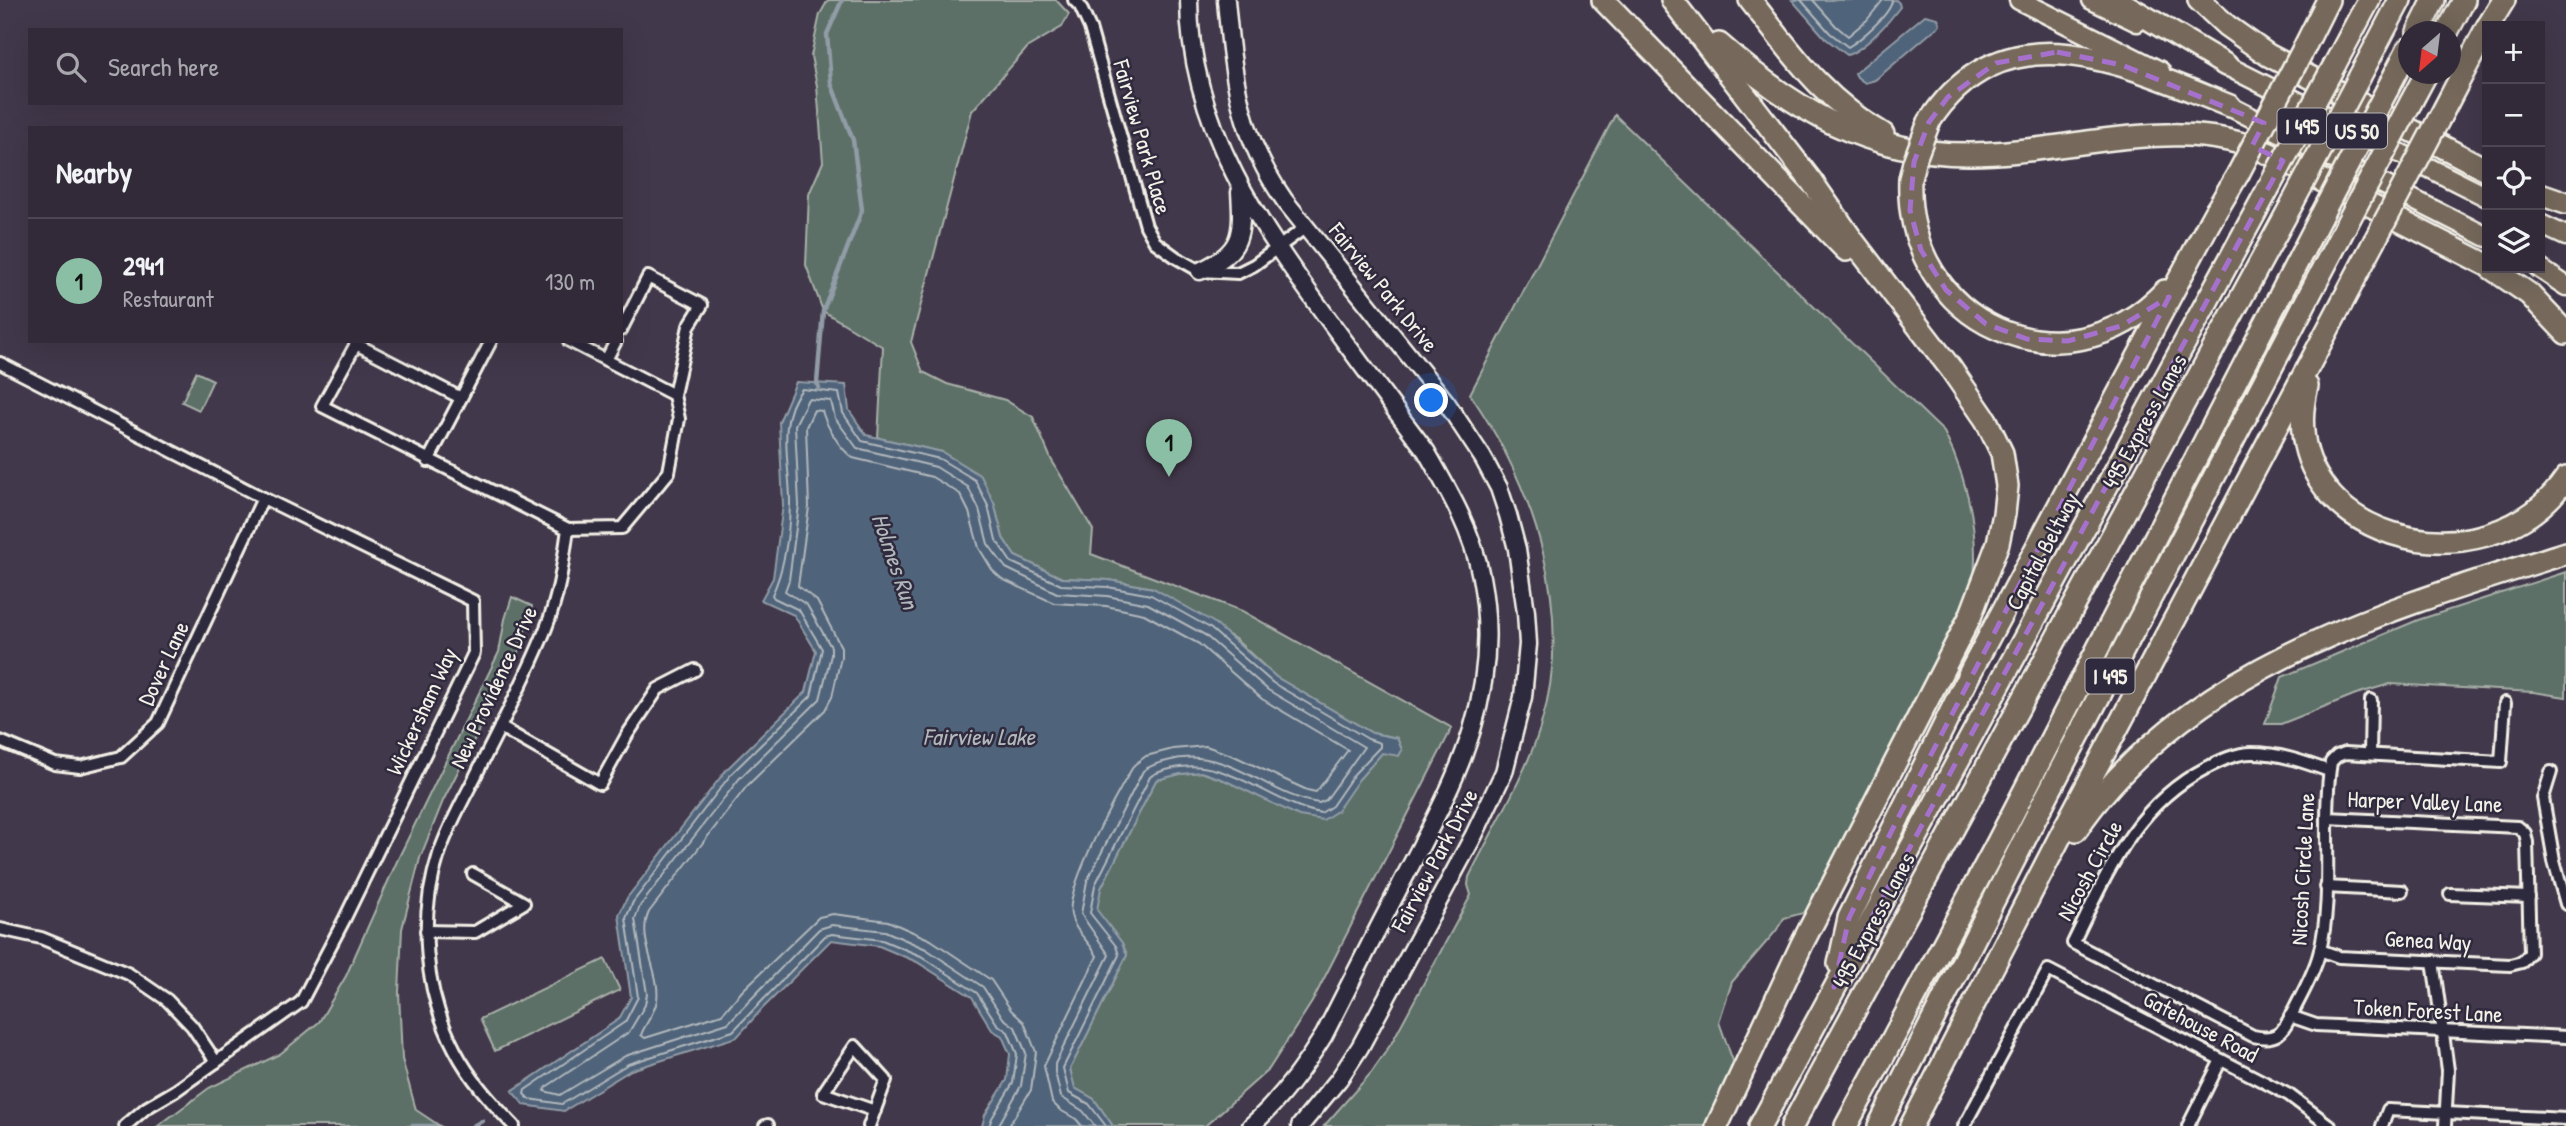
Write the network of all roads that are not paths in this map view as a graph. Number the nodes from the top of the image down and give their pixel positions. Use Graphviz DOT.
graph roads {
  1 [pos="1074,0"];
  2 [pos="1189,0"];
  3 [pos="1226,0"];
  4 [pos="1235,0"];
  5 [pos="1602,0"];
  6 [pos="1749,0"];
  7 [pos="2019,0"];
  8 [pos="2092,0"];
  9 [pos="2117,0"];
  10 [pos="2199,0"];
  11 [pos="2329,0"];
  12 [pos="2369,0"];
  13 [pos="2400,0"];
  14 [pos="2434,0"];
  15 [pos="2464,0"];
  16 [pos="2503,0"];
  17 [pos="1673,1"];
  18 [pos="2424,21"];
  19 [pos="2453,21"];
  20 [pos="2491,21"];
  21 [pos="1228,28"];
  22 [pos="2482,37"];
  23 [pos="2226,65"];
  24 [pos="2398,70"];
  25 [pos="2421,84"];
  26 [pos="2230,106"];
  27 [pos="1922,150"];
  28 [pos="2482,167"];
  29 [pos="1239,185"];
  30 [pos="2482,194"];
  31 [pos="2545,196"];
  32 [pos="2566,203"];
  33 [pos="2215,212"];
  34 [pos="2545,226"];
  35 [pos="1306,227"];
  36 [pos="2482,234"];
  37 [pos="2566,236"];
  38 [pos="1278,248"];
  39 [pos="2482,263"];
  40 [pos="2545,264"];
  41 [pos="1200,271"];
  42 [pos="2545,272"];
  43 [pos="2498,273"];
  44 [pos="2566,274"];
  45 [pos="2566,286"];
  46 [pos="1918,325"];
  47 [pos="623,326"];
  48 [pos="2566,333"];
  49 [pos="490,343"];
  50 [pos="573,343"];
  51 [pos="615,343"];
  52 [pos="2317,354"];
  53 [pos="606,360"];
  54 [pos="0,363"];
  55 [pos="674,395"];
  56 [pos="461,398"];
  57 [pos="428,461"];
  58 [pos="2566,478"];
  59 [pos="263,498"];
  60 [pos="568,529"];
  61 [pos="2566,553"];
  62 [pos="695,670"];
  63 [pos="2371,700"];
  64 [pos="2505,704"];
  65 [pos="500,727"];
  66 [pos="0,741"];
  67 [pos="2370,754"];
  68 [pos="2329,771"];
  69 [pos="2552,772"];
  70 [pos="2327,818"];
  71 [pos="473,874"];
  72 [pos="2326,887"];
  73 [pos="2403,891"];
  74 [pos="2450,894"];
  75 [pos="2529,897"];
  76 [pos="2566,904"];
  77 [pos="2022,910"];
  78 [pos="0,929"];
  79 [pos="426,931"];
  80 [pos="2073,943"];
  81 [pos="2320,950"];
  82 [pos="2530,953"];
  83 [pos="2433,961"];
  84 [pos="1834,987"];
  85 [pos="2290,1016"];
  86 [pos="2444,1032"];
  87 [pos="2566,1037"];
  88 [pos="2221,1060"];
  89 [pos="216,1062"];
  90 [pos="875,1111"];
  91 [pos="2445,1113"];
  92 [pos="2566,1119"];
  93 [pos="125,1126"];
  94 [pos="514,1126"];
  95 [pos="869,1126"];
  96 [pos="1251,1126"];
  97 [pos="1300,1126"];
  98 [pos="1717,1126"];
  99 [pos="1759,1126"];
  100 [pos="1792,1126"];
  101 [pos="1846,1126"];
  102 [pos="1879,1126"];
  103 [pos="1911,1126"];
  104 [pos="1964,1126"];
  105 [pos="2188,1126"];
  106 [pos="2330,1126"];
  107 [pos="2382,1126"];
  108 [pos="2445,1126"];
  1 -- 41 [label="street, Fairview Park Place"];
  2 -- 29 [label="main road, Fairview Park Drive"];
  3 -- 21 [label="main road, Fairview Park Drive"];
  4 -- 21 [label="main road"];
  5 -- 46 [label="highway"];
  6 -- 27 [label="highway"];
  7 -- 26 [label="main road, US 50"];
  8 -- 23 [label="main road, US 50"];
  9 -- 23 [label="highway"];
  10 -- 28 [label="highway"];
  11 -- 33 [label="highway, bridge"];
  12 -- 84 [label="highway, Capital Beltway / I 495, bridge"];
  13 -- 100 [label="highway, 495 Express Lanes / I 495, bridge"];
  14 -- 18 [label="highway"];
  15 -- 19 [label="highway"];
  16 -- 20 [label="highway"];
  17 -- 27 [label="highway"];
  17 -- 46 [label="highway"];
  21 -- 35 [label="main road, Fairview Park Drive"];
  22 -- 52 [label="highway, bridge"];
  23 -- 30 [label="main road, US 50"];
  24 -- 101 [label="highway, I 495, bridge"];
  25 -- 102 [label="highway, I 495, bridge"];
  26 -- 33 [label="highway, bridge"];
  26 -- 36 [label="main road, US 50"];
  27 -- 39 [label="highway"];
  29 -- 38 [label="main road, Fairview Park Drive"];
  29 -- 41 [label="main road"];
  31 -- 32 [label="highway"];
  33 -- 84 [label="highway"];
  34 -- 37 [label="main road"];
  35 -- 38 [label="street, Fairview Park Place"];
  35 -- 97 [label="main road, Fairview Park Drive"];
  38 -- 41 [label="street, Fairview Park Place"];
  38 -- 96 [label="main road, Fairview Park Drive"];
  40 -- 44 [label="main road"];
  42 -- 45 [label="main road"];
  43 -- 48 [label="highway"];
  46 -- 98 [label="highway"];
  47 -- 55 [label="street"];
  49 -- 56 [label="street"];
  50 -- 53 [label="street"];
  51 -- 53 [label="street"];
  52 -- 58 [label="highway"];
  52 -- 77 [label="highway"];
  53 -- 55 [label="street"];
  54 -- 59 [label="street, Wickersham Way"];
  55 -- 60 [label="street"];
  56 -- 57 [label="street"];
  56 -- 57 [label="street"];
  57 -- 60 [label="street"];
  59 -- 66 [label="street, Dover Lane"];
  59 -- 89 [label="street, Wickersham Way"];
  60 -- 65 [label="street, New Providence Drive"];
  61 -- 77 [label="highway"];
  62 -- 65 [label="street"];
  63 -- 67 [label="street"];
  64 -- 67 [label="street, Nicosh Circle Lane"];
  65 -- 79 [label="street, New Providence Drive"];
  67 -- 68 [label="street, Nicosh Circle Lane"];
  68 -- 70 [label="street, Nicosh Circle Lane"];
  68 -- 80 [label="street, Nicosh Circle"];
  69 -- 76 [label="street"];
  70 -- 72 [label="street, Nicosh Circle Lane"];
  70 -- 75 [label="street, Harper Valley Lane"];
  71 -- 79 [label="street"];
  72 -- 73 [label="street"];
  72 -- 81 [label="street, Nicosh Circle Lane"];
  74 -- 75 [label="street"];
  75 -- 82 [label="street, Harper Valley Lane"];
  77 -- 103 [label="highway"];
  78 -- 89 [label="street"];
  79 -- 94 [label="street, New Providence Drive"];
  80 -- 85 [label="street, Nicosh Circle Lane"];
  81 -- 83 [label="street, Genea Way"];
  81 -- 85 [label="street, Nicosh Circle Lane"];
  82 -- 83 [label="street, Genea Way"];
  83 -- 86 [label="street"];
  84 -- 99 [label="highway, Capital Beltway / I 495"];
  85 -- 86 [label="street, Token Forest Lane"];
  86 -- 87 [label="street, Token Forest Lane"];
  86 -- 91 [label="street"];
  88 -- 104 [label="street, Gatehouse Road"];
  88 -- 105 [label="street"];
  88 -- 106 [label="street, Gatehouse Road"];
  89 -- 93 [label="street, Wickersham Way"];
  90 -- 90 [label="street"];
  90 -- 95 [label="street"];
  91 -- 92 [label="street"];
  91 -- 107 [label="street"];
  91 -- 108 [label="street"];
}
